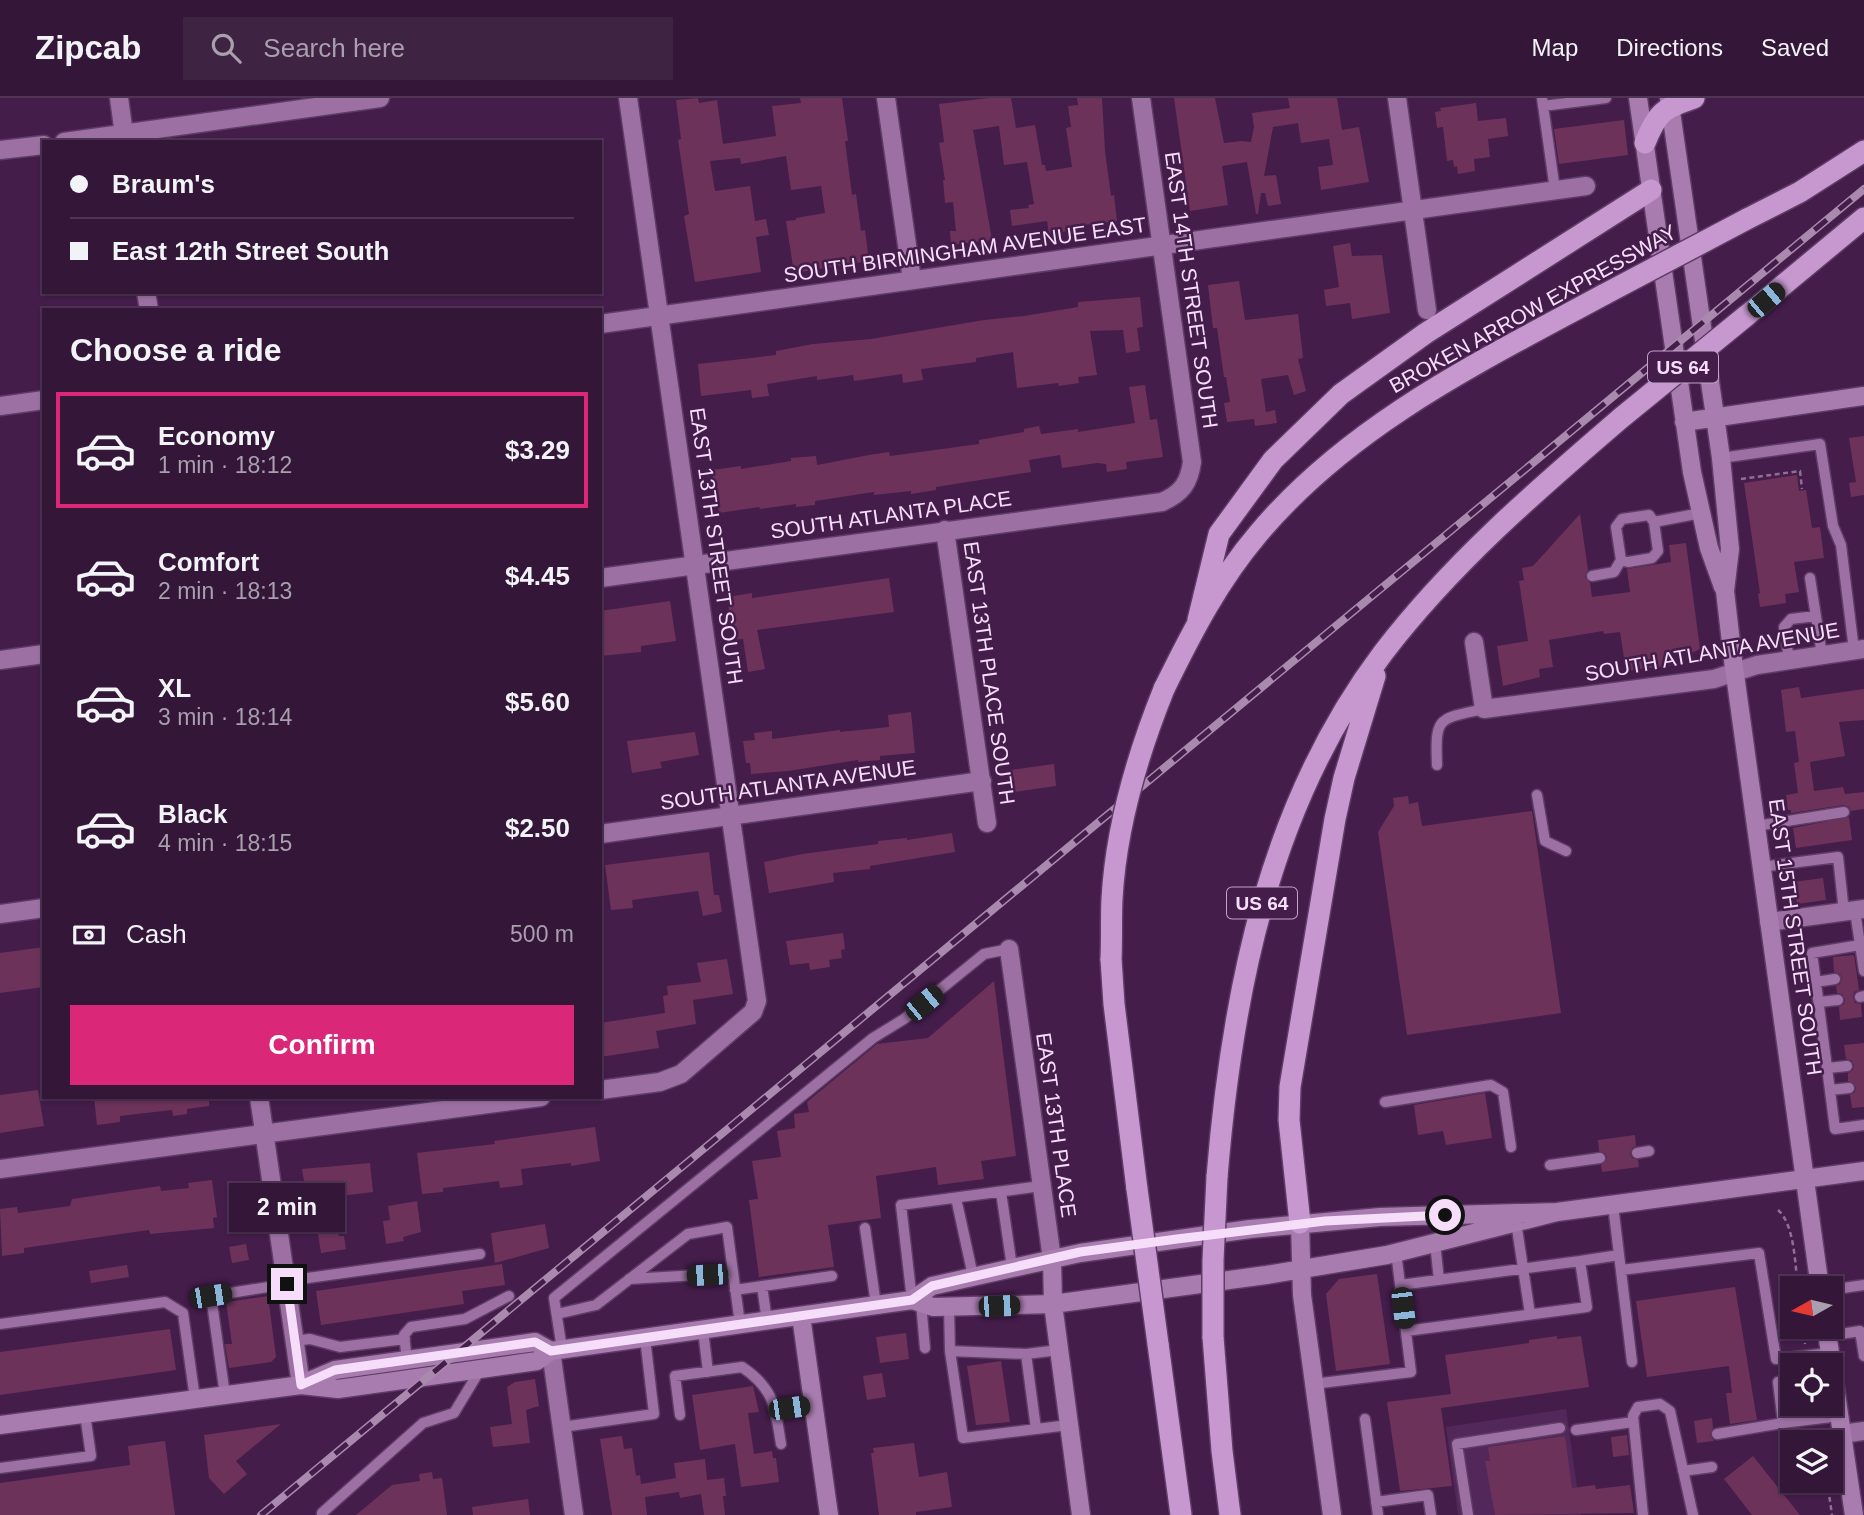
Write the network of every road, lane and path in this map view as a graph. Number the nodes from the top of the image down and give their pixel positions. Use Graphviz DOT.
graph roads {
  1 [pos="118,98"];
  2 [pos="380,98"];
  3 [pos="628,98"];
  4 [pos="886,98"];
  5 [pos="1140,98"];
  6 [pos="1397,98"];
  7 [pos="1606,98"];
  8 [pos="1638,98"];
  9 [pos="1694,98"];
  10 [pos="1542,102"];
  11 [pos="1669,102"];
  12 [pos="124,138"];
  13 [pos="94,140"];
  14 [pos="1645,143"];
  15 [pos="42,145"];
  16 [pos="0,150"];
  17 [pos="1864,151"];
  18 [pos="1586,186"];
  19 [pos="1555,190"];
  20 [pos="1651,190"];
  21 [pos="1413,211"];
  22 [pos="1864,218"];
  23 [pos="1162,246"];
  24 [pos="912,280"];
  25 [pos="1427,310"];
  26 [pos="660,315"];
  27 [pos="602,324"];
  28 [pos="1864,396"];
  29 [pos="42,400"];
  30 [pos="0,406"];
  31 [pos="1716,416"];
  32 [pos="1684,422"];
  33 [pos="1721,458"];
  34 [pos="1740,479"];
  35 [pos="1184,488"];
  36 [pos="1802,489"];
  37 [pos="1701,513"];
  38 [pos="1654,522"];
  39 [pos="945,530"];
  40 [pos="1621,560"];
  41 [pos="695,565"];
  42 [pos="1592,576"];
  43 [pos="602,578"];
  44 [pos="1810,578"];
  45 [pos="1725,591"];
  46 [pos="1816,616"];
  47 [pos="1198,620"];
  48 [pos="1474,642"];
  49 [pos="1859,650"];
  50 [pos="42,654"];
  51 [pos="1382,654"];
  52 [pos="1822,655"];
  53 [pos="1789,659"];
  54 [pos="0,660"];
  55 [pos="1735,672"];
  56 [pos="1484,709"];
  57 [pos="1437,765"];
  58 [pos="982,781"];
  59 [pos="1537,795"];
  60 [pos="1844,812"];
  61 [pos="731,816"];
  62 [pos="987,822"];
  63 [pos="1756,826"];
  64 [pos="602,834"];
  65 [pos="1566,851"];
  66 [pos="1761,867"];
  67 [pos="42,908"];
  68 [pos="1854,911"];
  69 [pos="0,914"];
  70 [pos="1769,922"];
  71 [pos="1860,945"];
  72 [pos="1009,949"];
  73 [pos="1862,974"];
  74 [pos="1835,979"];
  75 [pos="1816,982"];
  76 [pos="1838,1000"];
  77 [pos="1818,1002"];
  78 [pos="1847,1066"];
  79 [pos="1828,1068"];
  80 [pos="1849,1088"];
  81 [pos="602,1090"];
  82 [pos="1830,1090"];
  83 [pos="258,1099"];
  84 [pos="526,1099"];
  85 [pos="1385,1102"];
  86 [pos="1864,1125"];
  87 [pos="264,1133"];
  88 [pos="1511,1147"];
  89 [pos="1649,1152"];
  90 [pos="1637,1153"];
  91 [pos="1600,1158"];
  92 [pos="1550,1165"];
  93 [pos="0,1170"];
  94 [pos="1864,1171"];
  95 [pos="1805,1179"];
  96 [pos="1041,1186"];
  97 [pos="1001,1192"];
  98 [pos="956,1198"];
  99 [pos="1612,1205"];
  100 [pos="1778,1210"];
  101 [pos="1557,1212"];
  102 [pos="1516,1222"];
  103 [pos="1300,1223"];
  104 [pos="864,1228"];
  105 [pos="1435,1243"];
  106 [pos="1396,1252"];
  107 [pos="480,1254"];
  108 [pos="1619,1255"];
  109 [pos="1052,1259"];
  110 [pos="1580,1261"];
  111 [pos="1012,1267"];
  112 [pos="1524,1268"];
  113 [pos="1301,1270"];
  114 [pos="1621,1270"];
  115 [pos="733,1273"];
  116 [pos="832,1276"];
  117 [pos="973,1276"];
  118 [pos="1796,1276"];
  119 [pos="1818,1276"];
  120 [pos="629,1279"];
  121 [pos="1439,1280"];
  122 [pos="286,1282"];
  123 [pos="1400,1285"];
  124 [pos="1864,1285"];
  125 [pos="762,1286"];
  126 [pos="1843,1288"];
  127 [pos="735,1290"];
  128 [pos="509,1296"];
  129 [pos="917,1301"];
  130 [pos="1053,1304"];
  131 [pos="876,1305"];
  132 [pos="949,1307"];
  133 [pos="557,1314"];
  134 [pos="1530,1314"];
  135 [pos="801,1316"];
  136 [pos="766,1321"];
  137 [pos="0,1324"];
  138 [pos="740,1325"];
  139 [pos="703,1330"];
  140 [pos="1406,1331"];
  141 [pos="1843,1335"];
  142 [pos="645,1338"];
  143 [pos="405,1339"];
  144 [pos="1828,1339"];
  145 [pos="294,1341"];
  146 [pos="925,1348"];
  147 [pos="557,1350"];
  148 [pos="1059,1350"];
  149 [pos="950,1351"];
  150 [pos="1026,1354"];
  151 [pos="1864,1356"];
  152 [pos="407,1360"];
  153 [pos="1632,1362"];
  154 [pos="480,1370"];
  155 [pos="708,1372"];
  156 [pos="1778,1382"];
  157 [pos="1313,1384"];
  158 [pos="301,1385"];
  159 [pos="225,1395"];
  160 [pos="195,1399"];
  161 [pos="813,1405"];
  162 [pos="775,1410"];
  163 [pos="85,1414"];
  164 [pos="680,1415"];
  165 [pos="1839,1416"];
  166 [pos="1365,1419"];
  167 [pos="1633,1422"];
  168 [pos="1783,1423"];
  169 [pos="0,1425"];
  170 [pos="1069,1425"];
  171 [pos="562,1427"];
  172 [pos="1560,1428"];
  173 [pos="1036,1429"];
  174 [pos="1576,1430"];
  175 [pos="1841,1430"];
  176 [pos="1864,1432"];
  177 [pos="1717,1434"];
  178 [pos="1843,1434"];
  179 [pos="1843,1441"];
  180 [pos="780,1444"];
  181 [pos="1712,1467"];
  182 [pos="0,1468"];
  183 [pos="1683,1471"];
  184 [pos="1829,1493"];
  185 [pos="1376,1502"];
  186 [pos="322,1515"];
  187 [pos="574,1515"];
  188 [pos="829,1515"];
  189 [pos="1081,1515"];
  190 [pos="1181,1515"];
  191 [pos="1230,1515"];
  192 [pos="1332,1515"];
  193 [pos="1378,1515"];
  194 [pos="1431,1515"];
  195 [pos="1468,1515"];
  196 [pos="1643,1515"];
  197 [pos="1693,1515"];
  198 [pos="1832,1515"];
  199 [pos="1854,1515"];
  1 -- 12 [label="street"];
  2 -- 12 [label="street"];
  3 -- 26 [label="street, EAST 13TH STREET SOUTH"];
  4 -- 24 [label="street"];
  5 -- 23 [label="street, EAST 14TH STREET SOUTH"];
  6 -- 21 [label="street"];
  7 -- 10 [label="lane"];
  8 -- 14 [label="street, EAST 15TH STREET SOUTH"];
  9 -- 11 [label="highway"];
  10 -- 19 [label="lane"];
  11 -- 14 [label="highway"];
  11 -- 31 [label="street, EAST 15TH STREET SOUTH"];
  12 -- 13 [label="street"];
  14 -- 20 [label="street, EAST 15TH STREET SOUTH"];
  15 -- 16 [label="street"];
  17 -- 47 [label="highway, BROKEN ARROW EXPRESSWAY, bridge"];
  18 -- 19 [label="street, SOUTH BIRMINGHAM AVENUE EAST"];
  19 -- 21 [label="street, SOUTH BIRMINGHAM AVENUE EAST"];
  20 -- 32 [label="street, EAST 15TH STREET SOUTH"];
  20 -- 47 [label="highway"];
  21 -- 23 [label="street, SOUTH BIRMINGHAM AVENUE EAST"];
  21 -- 25 [label="street"];
  22 -- 51 [label="highway, US 64, bridge"];
  23 -- 24 [label="street, SOUTH BIRMINGHAM AVENUE EAST"];
  23 -- 35 [label="street, EAST 14TH STREET SOUTH"];
  24 -- 26 [label="street, SOUTH BIRMINGHAM AVENUE EAST"];
  26 -- 27 [label="street, SOUTH BIRMINGHAM AVENUE EAST"];
  26 -- 41 [label="street, EAST 13TH STREET SOUTH"];
  28 -- 31 [label="street"];
  29 -- 30 [label="street"];
  31 -- 32 [label="street"];
  31 -- 33 [label="street, EAST 15TH STREET SOUTH"];
  32 -- 37 [label="street, EAST 15TH STREET SOUTH"];
  33 -- 45 [label="street, EAST 15TH STREET SOUTH"];
  33 -- 49 [label="lane"];
  34 -- 36 [label="path"];
  35 -- 39 [label="street, SOUTH ATLANTA PLACE"];
  37 -- 38 [label="lane"];
  37 -- 45 [label="street, EAST 15TH STREET SOUTH"];
  38 -- 40 [label="lane"];
  38 -- 40 [label="lane"];
  39 -- 41 [label="street, SOUTH ATLANTA PLACE"];
  39 -- 58 [label="street, EAST 13TH PLACE SOUTH"];
  40 -- 42 [label="lane"];
  41 -- 43 [label="street, SOUTH ATLANTA PLACE"];
  41 -- 61 [label="street, EAST 13TH STREET SOUTH"];
  44 -- 46 [label="lane"];
  45 -- 55 [label="street, EAST 15TH STREET SOUTH"];
  46 -- 52 [label="lane"];
  46 -- 53 [label="lane"];
  47 -- 190 [label="highway, BROKEN ARROW EXPRESSWAY, bridge"];
  48 -- 56 [label="street"];
  49 -- 52 [label="street, SOUTH ATLANTA AVENUE"];
  50 -- 54 [label="street"];
  51 -- 103 [label="highway"];
  51 -- 191 [label="highway, US 64, bridge"];
  52 -- 53 [label="street, SOUTH ATLANTA AVENUE"];
  53 -- 55 [label="street, SOUTH ATLANTA AVENUE"];
  55 -- 56 [label="street, SOUTH ATLANTA AVENUE"];
  55 -- 63 [label="street, EAST 15TH STREET SOUTH"];
  56 -- 57 [label="lane"];
  58 -- 61 [label="street, SOUTH ATLANTA AVENUE"];
  58 -- 62 [label="street, EAST 13TH PLACE SOUTH"];
  59 -- 65 [label="lane"];
  60 -- 63 [label="lane"];
  61 -- 64 [label="street, SOUTH ATLANTA AVENUE"];
  61 -- 81 [label="street, EAST 13TH STREET SOUTH"];
  63 -- 66 [label="street, EAST 15TH STREET SOUTH"];
  66 -- 68 [label="lane"];
  66 -- 70 [label="street, EAST 15TH STREET SOUTH"];
  67 -- 69 [label="street"];
  68 -- 70 [label="street"];
  68 -- 71 [label="lane"];
  70 -- 95 [label="street, EAST 15TH STREET SOUTH"];
  71 -- 73 [label="lane"];
  71 -- 75 [label="lane"];
  72 -- 96 [label="street, EAST 13TH PLACE"];
  72 -- 133 [label="lane"];
  74 -- 75 [label="lane"];
  75 -- 77 [label="lane"];
  76 -- 77 [label="lane"];
  77 -- 79 [label="lane"];
  78 -- 79 [label="lane"];
  79 -- 82 [label="lane"];
  80 -- 82 [label="lane"];
  82 -- 86 [label="lane"];
  83 -- 87 [label="street"];
  84 -- 87 [label="street"];
  85 -- 88 [label="lane"];
  87 -- 93 [label="street"];
  87 -- 122 [label="street"];
  89 -- 90 [label="lane"];
  91 -- 92 [label="lane"];
  94 -- 95 [label="street"];
  95 -- 99 [label="street"];
  95 -- 119 [label="street, EAST 15TH STREET SOUTH"];
  96 -- 97 [label="lane"];
  96 -- 109 [label="street, EAST 13TH PLACE"];
  97 -- 98 [label="lane"];
  97 -- 111 [label="lane"];
  98 -- 117 [label="lane"];
  98 -- 129 [label="lane"];
  99 -- 101 [label="street"];
  99 -- 108 [label="lane"];
  100 -- 118 [label="path"];
  101 -- 102 [label="street"];
  101 -- 103 [label="street"];
  102 -- 105 [label="street"];
  102 -- 112 [label="lane"];
  103 -- 109 [label="street"];
  103 -- 113 [label="street"];
  104 -- 131 [label="lane"];
  105 -- 106 [label="street"];
  105 -- 121 [label="lane"];
  106 -- 113 [label="street"];
  106 -- 123 [label="lane"];
  107 -- 122 [label="lane"];
  108 -- 110 [label="lane"];
  108 -- 114 [label="lane"];
  109 -- 111 [label="street"];
  109 -- 130 [label="street, EAST 13TH PLACE"];
  110 -- 112 [label="lane"];
  110 -- 134 [label="lane"];
  111 -- 117 [label="street"];
  112 -- 121 [label="lane"];
  112 -- 134 [label="lane"];
  113 -- 130 [label="street"];
  113 -- 157 [label="street"];
  114 -- 144 [label="lane"];
  114 -- 153 [label="lane"];
  115 -- 120 [label="lane"];
  115 -- 120 [label="lane"];
  115 -- 127 [label="lane"];
  116 -- 125 [label="lane"];
  117 -- 129 [label="street"];
  120 -- 133 [label="lane"];
  121 -- 123 [label="lane"];
  122 -- 145 [label="street"];
  122 -- 159 [label="lane"];
  123 -- 140 [label="lane"];
  124 -- 126 [label="lane"];
  125 -- 127 [label="lane"];
  125 -- 136 [label="lane"];
  127 -- 138 [label="lane"];
  128 -- 143 [label="lane"];
  129 -- 131 [label="street"];
  129 -- 132 [label="street"];
  129 -- 146 [label="lane"];
  130 -- 132 [label="street"];
  130 -- 148 [label="street, EAST 13TH PLACE"];
  131 -- 135 [label="street"];
  132 -- 149 [label="lane"];
  133 -- 147 [label="lane"];
  134 -- 140 [label="lane"];
  135 -- 136 [label="street"];
  135 -- 161 [label="street"];
  136 -- 138 [label="street"];
  137 -- 160 [label="lane"];
  138 -- 139 [label="street"];
  139 -- 142 [label="street"];
  139 -- 155 [label="lane"];
  140 -- 157 [label="lane"];
  141 -- 151 [label="lane"];
  142 -- 147 [label="street"];
  142 -- 171 [label="lane"];
  143 -- 145 [label="lane"];
  143 -- 152 [label="lane"];
  145 -- 158 [label="street"];
  147 -- 152 [label="street"];
  147 -- 154 [label="street"];
  147 -- 171 [label="street"];
  148 -- 150 [label="lane"];
  148 -- 170 [label="street, EAST 13TH PLACE"];
  149 -- 150 [label="lane"];
  149 -- 173 [label="lane"];
  150 -- 173 [label="lane"];
  152 -- 158 [label="street"];
  154 -- 158 [label="street"];
  154 -- 186 [label="lane"];
  155 -- 162 [label="lane"];
  155 -- 164 [label="lane"];
  156 -- 168 [label="lane"];
  157 -- 192 [label="street"];
  158 -- 159 [label="street"];
  159 -- 160 [label="street"];
  160 -- 163 [label="street"];
  161 -- 162 [label="lane"];
  161 -- 188 [label="street"];
  162 -- 180 [label="lane"];
  163 -- 169 [label="street"];
  163 -- 182 [label="lane"];
  165 -- 168 [label="lane"];
  165 -- 175 [label="street"];
  166 -- 185 [label="lane"];
  167 -- 174 [label="lane"];
  167 -- 183 [label="lane"];
  167 -- 196 [label="lane"];
  168 -- 177 [label="lane"];
  170 -- 173 [label="lane"];
  170 -- 189 [label="street, EAST 13TH PLACE"];
  171 -- 187 [label="street"];
  172 -- 195 [label="lane"];
  176 -- 178 [label="street"];
  179 -- 199 [label="street"];
  181 -- 183 [label="lane"];
  183 -- 197 [label="lane"];
  184 -- 198 [label="path"];
  185 -- 193 [label="lane"];
  185 -- 194 [label="lane"];
}
